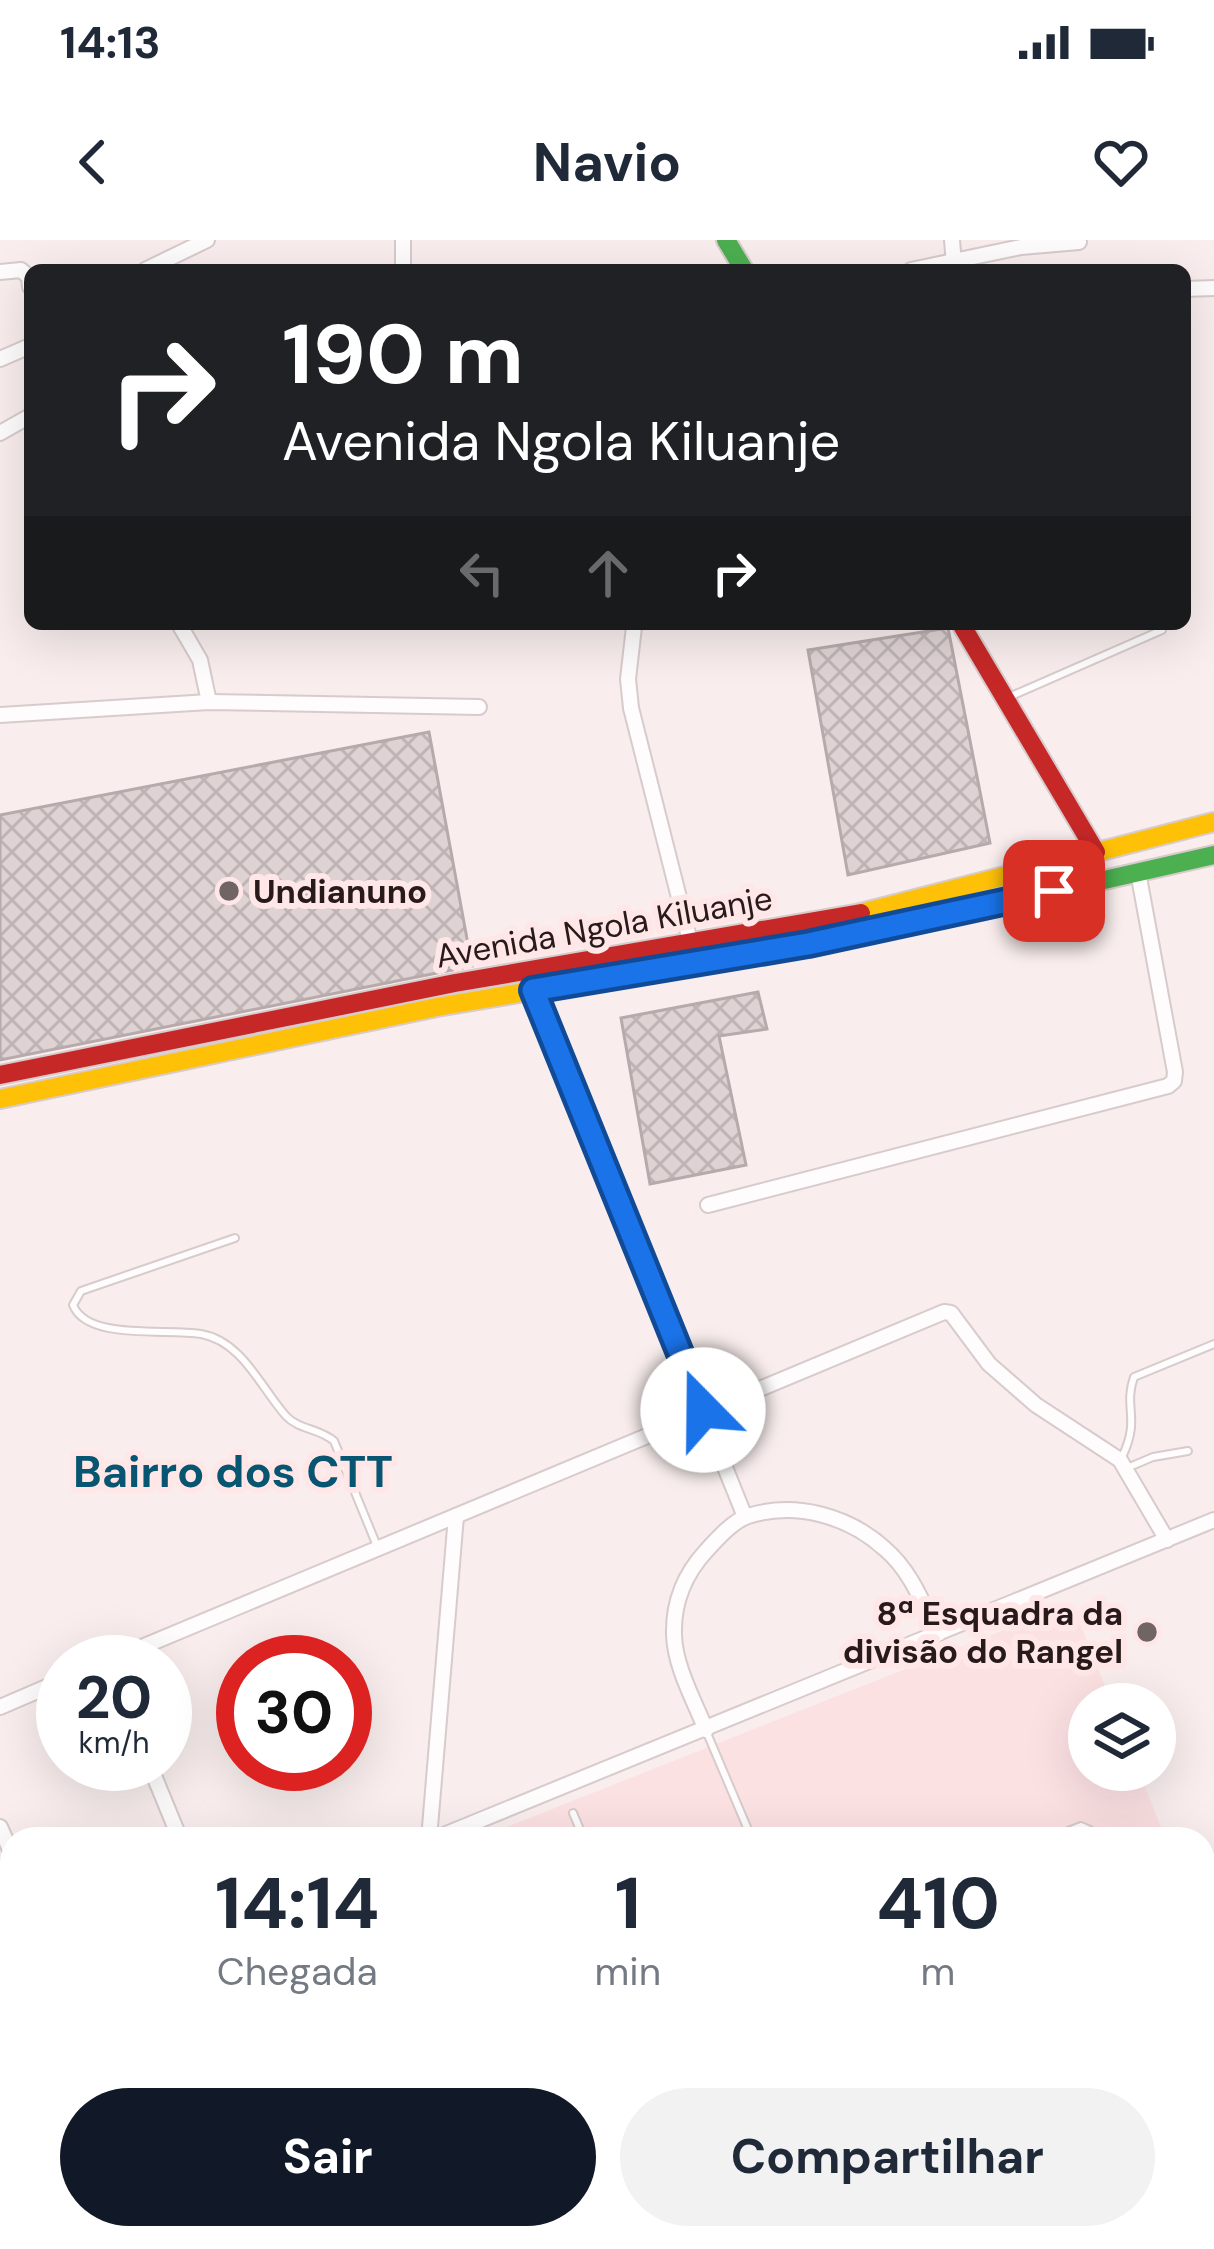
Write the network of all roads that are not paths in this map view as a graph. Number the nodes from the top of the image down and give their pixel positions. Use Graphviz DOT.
graph roads {
  1 [pos="207,240"];
  2 [pos="1079,242"];
  3 [pos="157,264"];
  4 [pos="962,264"];
  5 [pos="182,630"];
  6 [pos="634,630"];
  7 [pos="966,630"];
  8 [pos="1162,630"];
  9 [pos="1006,699"];
  10 [pos="209,702"];
  11 [pos="479,706"];
  12 [pos="0,715"];
  13 [pos="1214,823"];
  14 [pos="1096,852"];
  15 [pos="1214,855"];
  16 [pos="1138,872"];
  17 [pos="690,941"];
  18 [pos="533,990"];
  19 [pos="0,1075"];
  20 [pos="0,1100"];
  21 [pos="708,1205"];
  22 [pos="235,1238"];
  23 [pos="1214,1344"];
  24 [pos="703,1410"];
  25 [pos="1188,1451"];
  26 [pos="1124,1464"];
  27 [pos="456,1516"];
  28 [pos="745,1517"];
  29 [pos="1214,1520"];
  30 [pos="1167,1540"];
  31 [pos="378,1548"];
  32 [pos="938,1634"];
  33 [pos="170,1635"];
  34 [pos="36,1692"];
  35 [pos="0,1707"];
  36 [pos="706,1730"];
  37 [pos="160,1791"];
  38 [pos="573,1813"];
  39 [pos="175,1827"];
  40 [pos="433,1827"];
  41 [pos="462,1827"];
  42 [pos="579,1827"];
  43 [pos="747,1827"];
  1 -- 3 [label="street"];
  2 -- 4 [label="street"];
  5 -- 10 [label="street"];
  6 -- 17 [label="street"];
  7 -- 9 [label="main road"];
  8 -- 9 [label="lane"];
  9 -- 14 [label="main road"];
  10 -- 11 [label="street"];
  10 -- 12 [label="street"];
  13 -- 14 [label="main road, Avenida Ngola Kiluanje"];
  14 -- 17 [label="main road, Avenida Ngola Kiluanje"];
  15 -- 16 [label="main road, Avenida Ngola Kiluanje"];
  16 -- 18 [label="main road, Avenida Ngola Kiluanje"];
  16 -- 21 [label="street"];
  17 -- 19 [label="main road, Avenida Ngola Kiluanje"];
  18 -- 20 [label="main road, Avenida Ngola Kiluanje"];
  18 -- 24 [label="street"];
  22 -- 31 [label="lane"];
  23 -- 26 [label="lane"];
  24 -- 26 [label="street"];
  24 -- 27 [label="street"];
  24 -- 28 [label="street"];
  25 -- 26 [label="lane"];
  26 -- 30 [label="street"];
  27 -- 31 [label="street"];
  27 -- 40 [label="street"];
  28 -- 32 [label="street"];
  28 -- 36 [label="street"];
  29 -- 30 [label="street"];
  30 -- 32 [label="street"];
  31 -- 33 [label="street"];
  32 -- 36 [label="street"];
  34 -- 35 [label="street"];
  36 -- 41 [label="street"];
  36 -- 43 [label="lane"];
  37 -- 39 [label="street"];
  38 -- 42 [label="lane"];
}
